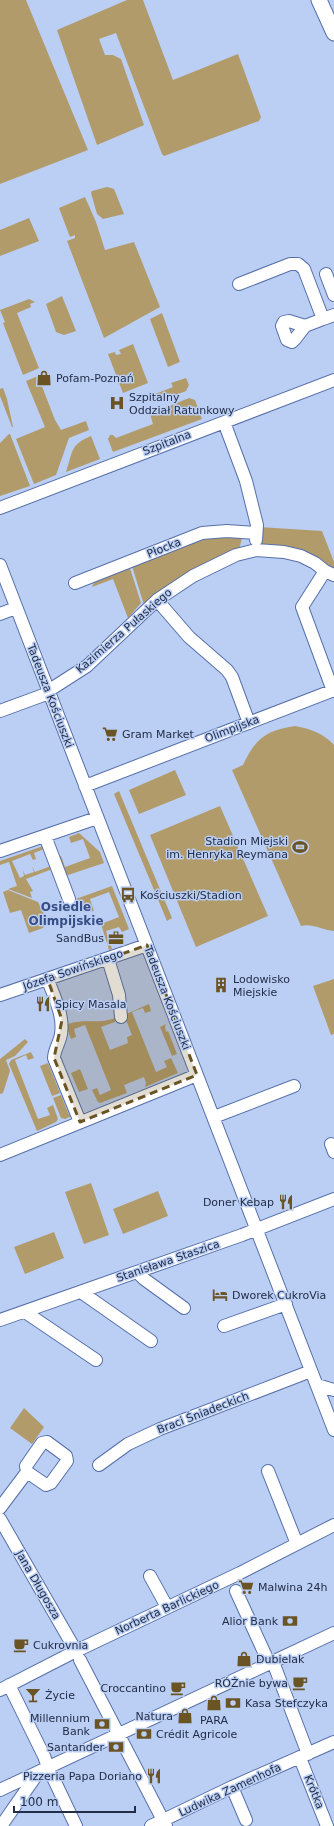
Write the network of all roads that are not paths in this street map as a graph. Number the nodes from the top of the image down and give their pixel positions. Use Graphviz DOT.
graph roads {
  1 [pos="319,0"];
  2 [pos="334,33"];
  3 [pos="326,274"];
  4 [pos="240,284"];
  5 [pos="334,295"];
  6 [pos="329,317"];
  7 [pos="305,326"];
  8 [pos="334,380"];
  9 [pos="224,422"];
  10 [pos="0,508"];
  11 [pos="256,533"];
  12 [pos="256,550"];
  13 [pos="0,565"];
  14 [pos="329,573"];
  15 [pos="75,583"];
  16 [pos="157,600"];
  17 [pos="16,608"];
  18 [pos="0,614"];
  19 [pos="333,691"];
  20 [pos="49,692"];
  21 [pos="0,710"];
  22 [pos="249,723"];
  23 [pos="85,786"];
  24 [pos="97,818"];
  25 [pos="45,836"];
  26 [pos="0,851"];
  27 [pos="69,899"];
  28 [pos="147,945"];
  29 [pos="108,959"];
  30 [pos="48,980"];
  31 [pos="0,995"];
  32 [pos="121,1018"];
  33 [pos="197,1075"];
  34 [pos="294,1086"];
  35 [pos="214,1117"];
  36 [pos="80,1122"];
  37 [pos="0,1155"];
  38 [pos="334,1199"];
  39 [pos="256,1229"];
  40 [pos="137,1272"];
  41 [pos="81,1292"];
  42 [pos="286,1304"];
  43 [pos="184,1308"];
  44 [pos="25,1312"];
  45 [pos="0,1320"];
  46 [pos="224,1326"];
  47 [pos="151,1341"];
  48 [pos="96,1360"];
  49 [pos="311,1371"];
  50 [pos="317,1385"];
  51 [pos="334,1390"];
  52 [pos="334,1402"];
  53 [pos="332,1420"];
  54 [pos="99,1465"];
  55 [pos="268,1471"];
  56 [pos="27,1472"];
  57 [pos="0,1508"];
  58 [pos="0,1519"];
  59 [pos="334,1525"];
  60 [pos="297,1544"];
  61 [pos="150,1576"];
  62 [pos="236,1591"];
  63 [pos="167,1607"];
  64 [pos="334,1633"];
  65 [pos="78,1656"];
  66 [pos="271,1662"];
  67 [pos="5,1687"];
  68 [pos="119,1734"];
  69 [pos="334,1742"];
  70 [pos="304,1756"];
  71 [pos="44,1770"];
  72 [pos="232,1787"];
  73 [pos="0,1790"];
  74 [pos="246,1820"];
  75 [pos="165,1823"];
  76 [pos="1,1826"];
  77 [pos="76,1826"];
  78 [pos="151,1826"];
  79 [pos="327,1826"];
  1 -- 2 [label="main road"];
  3 -- 5 [label="street"];
  4 -- 6 [label="street"];
  6 -- 7 [label="street"];
  8 -- 9 [label="street, Szpitalna"];
  9 -- 10 [label="street, Szpitalna"];
  9 -- 11 [label="street"];
  11 -- 12 [label="street"];
  11 -- 15 [label="street, Płocka"];
  12 -- 14 [label="street, Kazimierza Pułaskiego"];
  12 -- 16 [label="street, Kazimierza Pułaskiego"];
  13 -- 17 [label="street, Tadeusza Kościuszki"];
  14 -- 19 [label="street"];
  16 -- 20 [label="street, Kazimierza Pułaskiego"];
  16 -- 22 [label="street"];
  17 -- 18 [label="street"];
  17 -- 20 [label="street, Tadeusza Kościuszki"];
  19 -- 22 [label="street, Olimpijska"];
  20 -- 21 [label="street, Kazimierza Pułaskiego"];
  20 -- 23 [label="street, Tadeusza Kościuszki"];
  22 -- 23 [label="street, Olimpijska"];
  23 -- 24 [label="street, Tadeusza Kościuszki"];
  24 -- 25 [label="street"];
  24 -- 28 [label="street, Tadeusza Kościuszki"];
  25 -- 26 [label="street"];
  25 -- 27 [label="street"];
  28 -- 29 [label="street, Józefa Sowińskiego"];
  28 -- 33 [label="street, Tadeusza Kościuszki"];
  29 -- 30 [label="street, Józefa Sowińskiego"];
  29 -- 32 [label="street"];
  30 -- 31 [label="street, Józefa Sowińskiego"];
  30 -- 36 [label="street"];
  33 -- 35 [label="street, Tadeusza Kościuszki"];
  33 -- 36 [label="street"];
  34 -- 35 [label="street"];
  35 -- 39 [label="street, Tadeusza Kościuszki"];
  36 -- 37 [label="street"];
  38 -- 39 [label="street, Stanisława Staszica"];
  39 -- 40 [label="street, Stanisława Staszica"];
  39 -- 42 [label="street, Tadeusza Kościuszki"];
  40 -- 41 [label="street, Stanisława Staszica"];
  40 -- 43 [label="street"];
  41 -- 44 [label="street, Stanisława Staszica"];
  41 -- 47 [label="street"];
  42 -- 46 [label="street"];
  42 -- 49 [label="street, Tadeusza Kościuszki"];
  44 -- 45 [label="street, Stanisława Staszica"];
  44 -- 48 [label="street"];
  49 -- 50 [label="street, Tadeusza Kościuszki"];
  49 -- 54 [label="street, Braci Śniadeckich"];
  50 -- 51 [label="street"];
  50 -- 53 [label="street, Tadeusza Kościuszki"];
  52 -- 53 [label="street"];
  55 -- 60 [label="street"];
  56 -- 57 [label="street"];
  58 -- 65 [label="street, Jana Długosza"];
  59 -- 60 [label="street, Norberta Barlickiego"];
  60 -- 63 [label="street, Norberta Barlickiego"];
  61 -- 63 [label="street"];
  62 -- 66 [label="street, Krótka"];
  63 -- 65 [label="street, Norberta Barlickiego"];
  64 -- 66 [label="street"];
  65 -- 67 [label="street, Norberta Barlickiego"];
  65 -- 68 [label="street, Jana Długosza"];
  66 -- 68 [label="street"];
  66 -- 70 [label="street, Krótka"];
  67 -- 71 [label="street"];
  68 -- 71 [label="street"];
  68 -- 75 [label="street, Jana Długosza"];
  69 -- 70 [label="street, Ludwika Zamenhofa"];
  70 -- 72 [label="street, Ludwika Zamenhofa"];
  70 -- 79 [label="street, Krótka"];
  71 -- 73 [label="street"];
  71 -- 76 [label="street"];
  71 -- 77 [label="street"];
  72 -- 74 [label="street"];
  72 -- 75 [label="street, Ludwika Zamenhofa"];
  75 -- 78 [label="street, Ludwika Zamenhofa"];
}
